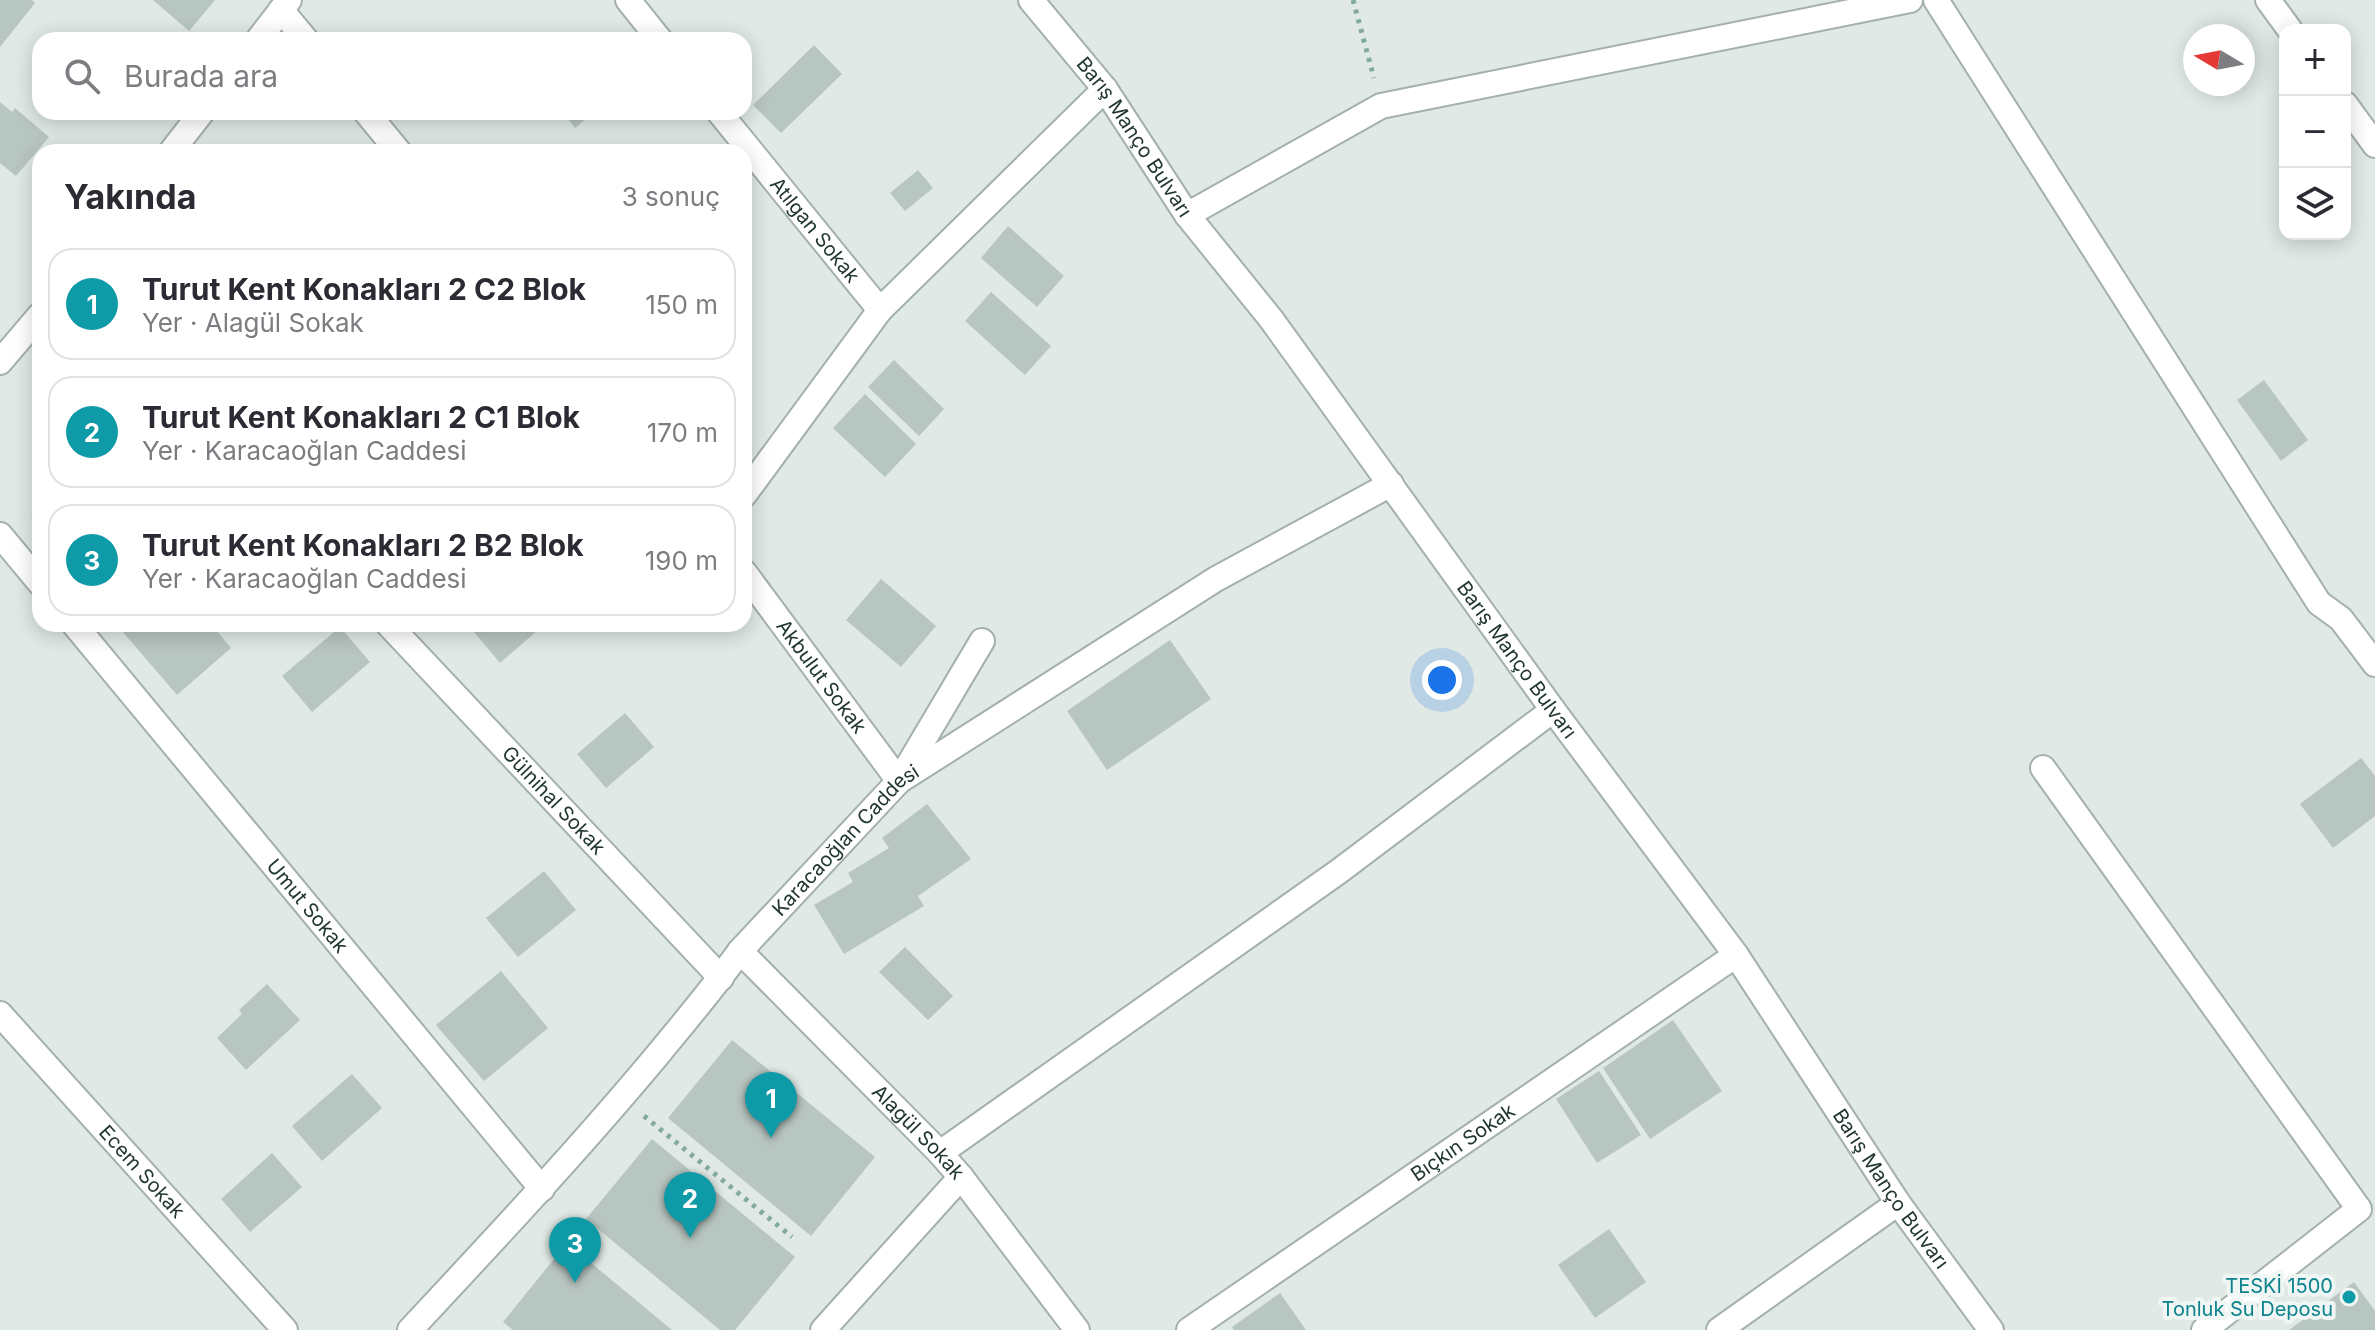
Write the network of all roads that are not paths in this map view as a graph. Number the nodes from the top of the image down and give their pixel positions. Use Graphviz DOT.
graph roads {
  1 [pos="628,0"];
  2 [pos="1031,0"];
  3 [pos="1910,0"];
  4 [pos="1936,0"];
  5 [pos="2268,0"];
  6 [pos="285,5"];
  7 [pos="2286,24"];
  8 [pos="264,32"];
  9 [pos="301,32"];
  10 [pos="654,32"];
  11 [pos="1105,89"];
  12 [pos="2351,112"];
  13 [pos="196,120"];
  14 [pos="373,120"];
  15 [pos="726,120"];
  16 [pos="177,144"];
  17 [pos="392,144"];
  18 [pos="745,144"];
  19 [pos="2375,145"];
  20 [pos="752,153"];
  21 [pos="1187,215"];
  22 [pos="880,310"];
  23 [pos="32,324"];
  24 [pos="0,362"];
  25 [pos="752,484"];
  26 [pos="1391,484"];
  27 [pos="0,535"];
  28 [pos="32,573"];
  29 [pos="752,583"];
  30 [pos="81,632"];
  31 [pos="396,632"];
  32 [pos="982,641"];
  33 [pos="2375,664"];
  34 [pos="1553,710"];
  35 [pos="2043,768"];
  36 [pos="899,781"];
  37 [pos="740,951"];
  38 [pos="1736,955"];
  39 [pos="721,978"];
  40 [pos="0,1014"];
  41 [pos="940,1153"];
  42 [pos="961,1177"];
  43 [pos="542,1189"];
  44 [pos="1898,1203"];
  45 [pos="285,1330"];
  46 [pos="410,1330"];
  47 [pos="823,1330"];
  48 [pos="1077,1330"];
  49 [pos="1189,1330"];
  50 [pos="1719,1330"];
  51 [pos="1991,1330"];
  52 [pos="2204,1330"];
  1 -- 10 [label="street"];
  2 -- 11 [label="street, Barış Manço Bulvarı"];
  3 -- 21 [label="street"];
  4 -- 33 [label="street"];
  5 -- 7 [label="street"];
  6 -- 8 [label="street"];
  6 -- 9 [label="street"];
  11 -- 21 [label="street, Barış Manço Bulvarı"];
  11 -- 22 [label="street"];
  12 -- 19 [label="street"];
  13 -- 16 [label="street"];
  14 -- 17 [label="street"];
  15 -- 18 [label="street, Atılgan Sokak"];
  20 -- 22 [label="street, Atılgan Sokak"];
  21 -- 26 [label="street, Barış Manço Bulvarı"];
  22 -- 25 [label="street"];
  23 -- 24 [label="street"];
  26 -- 34 [label="street, Barış Manço Bulvarı"];
  26 -- 36 [label="street, Karacaoğlan Caddesi"];
  27 -- 28 [label="street"];
  29 -- 36 [label="street, Akbulut Sokak"];
  30 -- 43 [label="street, Umut Sokak"];
  31 -- 39 [label="street, Gülnihal Sokak"];
  32 -- 36 [label="street"];
  34 -- 38 [label="street, Barış Manço Bulvarı"];
  34 -- 41 [label="street"];
  35 -- 52 [label="street"];
  36 -- 37 [label="street, Karacaoğlan Caddesi"];
  37 -- 39 [label="street, Karacaoğlan Caddesi"];
  37 -- 41 [label="street, Alagül Sokak"];
  38 -- 44 [label="street, Barış Manço Bulvarı"];
  38 -- 49 [label="street, Bıçkın Sokak"];
  39 -- 43 [label="street, Karacaoğlan Caddesi"];
  40 -- 45 [label="street, Ecem Sokak"];
  41 -- 42 [label="street, Alagül Sokak"];
  42 -- 47 [label="street"];
  42 -- 48 [label="street, Alagül Sokak"];
  43 -- 46 [label="street, Karacaoğlan Caddesi"];
  44 -- 50 [label="street"];
  44 -- 51 [label="street, Barış Manço Bulvarı"];
}
